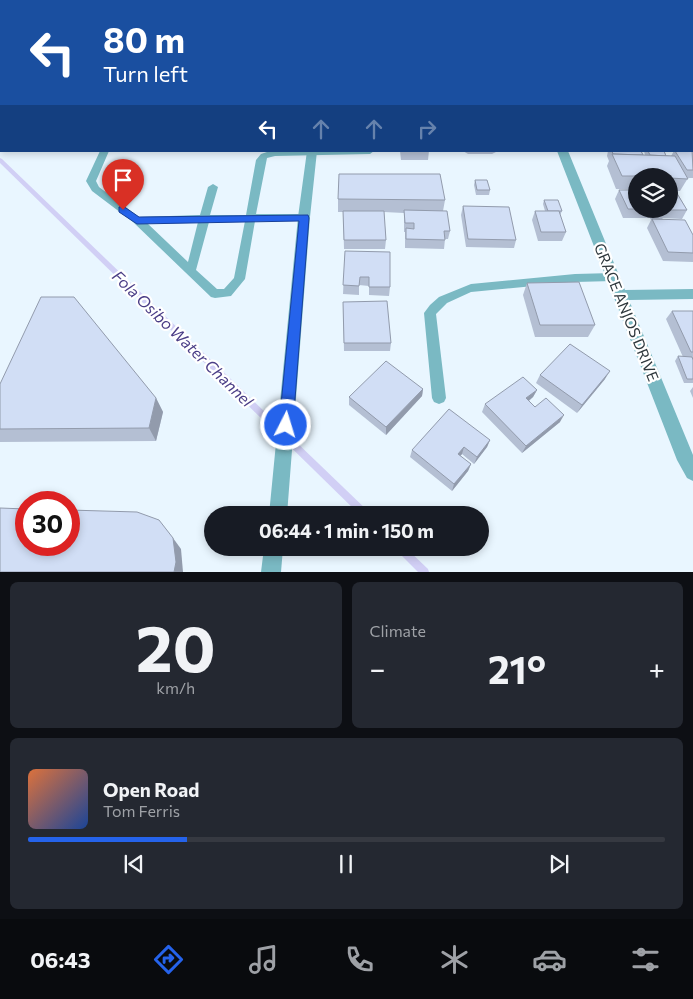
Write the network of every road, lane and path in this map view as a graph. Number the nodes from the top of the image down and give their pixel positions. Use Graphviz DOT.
graph roads {
  1 [pos="105,152"];
  2 [pos="312,152"];
  3 [pos="562,152"];
  4 [pos="213,187"];
  5 [pos="250,217"];
  6 [pos="204,218"];
  7 [pos="304,218"];
  8 [pos="137,220"];
  9 [pos="191,269"];
  10 [pos="613,278"];
  11 [pos="693,294"];
  12 [pos="620,295"];
  13 [pos="439,398"];
  14 [pos="693,472"];
  15 [pos="279,506"];
  16 [pos="273,556"];
  17 [pos="272,572"];
  1 -- 8 [label="lane"];
  2 -- 5 [label="lane"];
  2 -- 7 [label="street"];
  3 -- 10 [label="street, GRACE ANJOS DRIVE"];
  4 -- 6 [label="lane"];
  5 -- 6 [label="lane"];
  5 -- 7 [label="lane"];
  5 -- 9 [label="lane"];
  6 -- 8 [label="lane"];
  6 -- 9 [label="lane"];
  7 -- 15 [label="street"];
  8 -- 9 [label="lane"];
  10 -- 12 [label="street, GRACE ANJOS DRIVE"];
  10 -- 13 [label="lane"];
  11 -- 12 [label="street"];
  12 -- 14 [label="street, GRACE ANJOS DRIVE"];
  16 -- 17 [label="street"];
}
